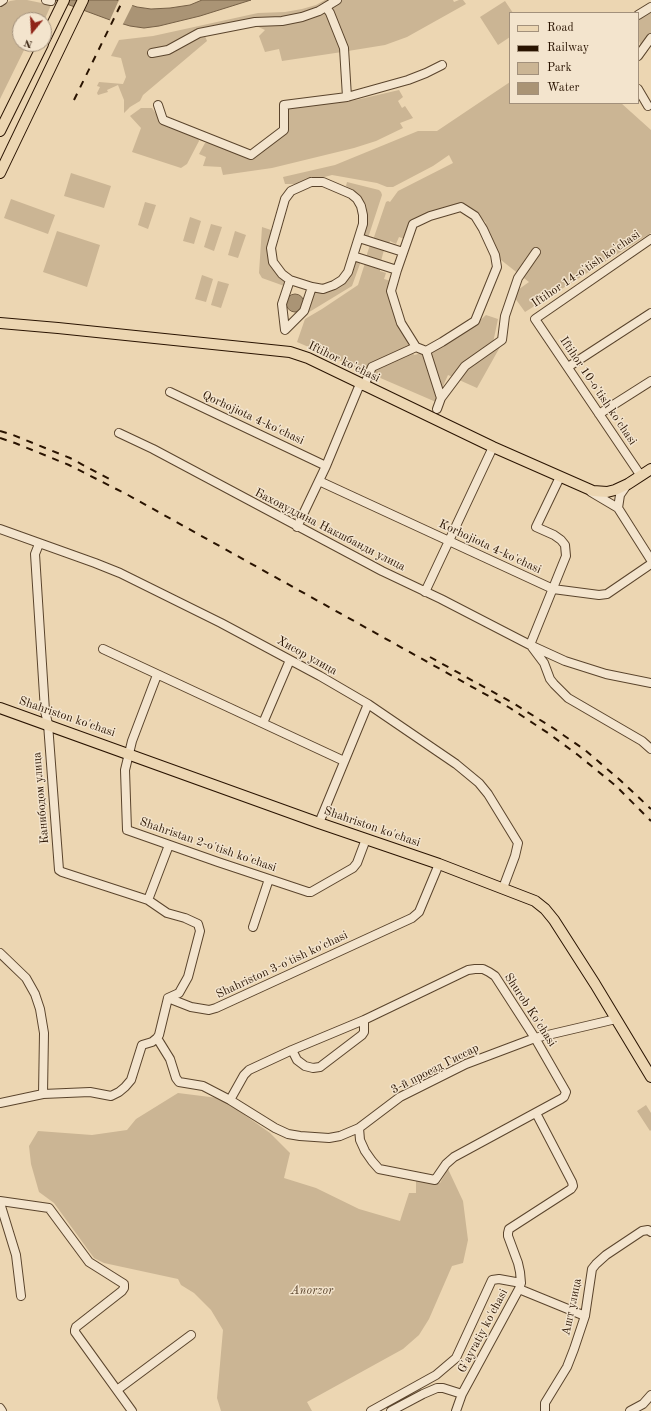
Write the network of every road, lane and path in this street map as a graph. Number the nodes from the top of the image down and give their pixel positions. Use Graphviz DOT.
graph roads {
  1 [pos="3,0"];
  2 [pos="64,0"];
  3 [pos="83,0"];
  4 [pos="337,0"];
  5 [pos="0,2"];
  6 [pos="326,7"];
  7 [pos="651,7"];
  8 [pos="639,14"];
  9 [pos="52,24"];
  10 [pos="651,38"];
  11 [pos="39,52"];
  12 [pos="152,53"];
  13 [pos="639,55"];
  14 [pos="442,65"];
  15 [pos="639,90"];
  16 [pos="347,97"];
  17 [pos="647,102"];
  18 [pos="158,105"];
  19 [pos="0,131"];
  20 [pos="0,173"];
  21 [pos="359,238"];
  22 [pos="651,239"];
  23 [pos="403,252"];
  24 [pos="536,252"];
  25 [pos="353,256"];
  26 [pos="397,270"];
  27 [pos="290,280"];
  28 [pos="312,287"];
  29 [pos="651,313"];
  30 [pos="535,319"];
  31 [pos="0,323"];
  32 [pos="416,347"];
  33 [pos="426,351"];
  34 [pos="568,367"];
  35 [pos="651,381"];
  36 [pos="362,385"];
  37 [pos="170,392"];
  38 [pos="441,398"];
  39 [pos="437,409"];
  40 [pos="599,414"];
  41 [pos="119,433"];
  42 [pos="493,447"];
  43 [pos="326,466"];
  44 [pos="651,469"];
  45 [pos="560,476"];
  46 [pos="641,476"];
  47 [pos="319,481"];
  48 [pos="628,484"];
  49 [pos="586,488"];
  50 [pos="618,508"];
  51 [pos="297,527"];
  52 [pos="0,529"];
  53 [pos="449,541"];
  54 [pos="39,544"];
  55 [pos="651,560"];
  56 [pos="651,564"];
  57 [pos="553,589"];
  58 [pos="425,592"];
  59 [pos="530,645"];
  60 [pos="103,649"];
  61 [pos="290,660"];
  62 [pos="158,676"];
  63 [pos="651,683"];
  64 [pos="368,704"];
  65 [pos="0,708"];
  66 [pos="262,723"];
  67 [pos="48,724"];
  68 [pos="651,749"];
  69 [pos="129,753"];
  70 [pos="344,762"];
  71 [pos="319,823"];
  72 [pos="366,839"];
  73 [pos="168,845"];
  74 [pos="439,864"];
  75 [pos="268,879"];
  76 [pos="503,888"];
  77 [pos="148,900"];
  78 [pos="253,927"];
  79 [pos="0,953"];
  80 [pos="168,998"];
  81 [pos="616,1019"];
  82 [pos="364,1020"];
  83 [pos="157,1038"];
  84 [pos="535,1038"];
  85 [pos="292,1050"];
  86 [pos="651,1077"];
  87 [pos="43,1094"];
  88 [pos="230,1100"];
  89 [pos="0,1103"];
  90 [pos="536,1113"];
  91 [pos="359,1128"];
  92 [pos="0,1202"];
  93 [pos="649,1231"];
  94 [pos="520,1286"];
  95 [pos="21,1296"];
  96 [pos="585,1316"];
  97 [pos="191,1335"];
  98 [pos="117,1390"];
  99 [pos="462,1394"];
  100 [pos="651,1395"];
  101 [pos="0,1408"];
  102 [pos="2,1411"];
  103 [pos="132,1411"];
  104 [pos="371,1411"];
  105 [pos="391,1411"];
  106 [pos="456,1411"];
  107 [pos="544,1411"];
  108 [pos="630,1411"];
  1 -- 5 [label="street"];
  2 -- 9 [label="main road"];
  3 -- 20 [label="main road"];
  4 -- 6 [label="street"];
  6 -- 12 [label="street"];
  6 -- 16 [label="street"];
  7 -- 8 [label="street"];
  10 -- 13 [label="street"];
  11 -- 19 [label="main road"];
  14 -- 16 [label="street"];
  15 -- 17 [label="street"];
  16 -- 18 [label="street"];
  21 -- 23 [label="street"];
  21 -- 25 [label="street"];
  21 -- 27 [label="street"];
  22 -- 30 [label="street, Iftihor 14-o'tish ko'chasi"];
  23 -- 26 [label="street"];
  23 -- 33 [label="street"];
  24 -- 38 [label="street"];
  25 -- 26 [label="street"];
  25 -- 28 [label="street"];
  26 -- 32 [label="street"];
  27 -- 28 [label="street"];
  27 -- 28 [label="street"];
  29 -- 34 [label="street"];
  30 -- 34 [label="street, Iftihor 10-o'tish ko'chasi"];
  31 -- 36 [label="main road, Iftihor ko'chasi"];
  32 -- 33 [label="street"];
  32 -- 36 [label="street"];
  33 -- 38 [label="street"];
  34 -- 40 [label="street, Iftihor 10-o'tish ko'chasi"];
  35 -- 40 [label="street"];
  36 -- 42 [label="main road, Iftihor ko'chasi"];
  36 -- 43 [label="street"];
  37 -- 43 [label="street, Qorhojiota 4-ko'chasi"];
  38 -- 39 [label="street"];
  40 -- 46 [label="street, Iftihor 10-o'tish ko'chasi"];
  41 -- 51 [label="street, Баховуддина Накшбанди улица"];
  42 -- 45 [label="main road, Iftihor ko'chasi"];
  42 -- 53 [label="street"];
  43 -- 47 [label="street"];
  44 -- 46 [label="main road, Iftihor ko'chasi"];
  45 -- 49 [label="main road, Iftihor ko'chasi"];
  45 -- 57 [label="street"];
  46 -- 48 [label="main road, Iftihor ko'chasi"];
  47 -- 51 [label="street"];
  47 -- 53 [label="street, Korhojiota 4-ko'chasi"];
  48 -- 49 [label="main road, Iftihor ko'chasi"];
  48 -- 50 [label="street"];
  49 -- 50 [label="street"];
  50 -- 55 [label="street"];
  51 -- 58 [label="street, Баховуддина Накшбанди улица"];
  52 -- 54 [label="street, Хисор улица"];
  53 -- 57 [label="street, Korhojiota 4-ko'chasi"];
  53 -- 58 [label="street"];
  54 -- 61 [label="street, Хисор улица"];
  54 -- 67 [label="street, Канибодом улица"];
  56 -- 57 [label="street, Korhojiota 4-ko'chasi"];
  57 -- 59 [label="street"];
  58 -- 59 [label="street, Баховуддина Накшбанди улица"];
  59 -- 63 [label="street, Баховуддина Накшбанди улица"];
  59 -- 68 [label="street"];
  60 -- 62 [label="street"];
  61 -- 64 [label="street, Хисор улица"];
  61 -- 66 [label="street"];
  62 -- 66 [label="street"];
  62 -- 69 [label="street, Shahristan 2-o'tish ko'chasi"];
  64 -- 70 [label="street"];
  64 -- 76 [label="street, Хисор улица"];
  65 -- 67 [label="main road, Shahriston ko'chasi"];
  66 -- 70 [label="street"];
  67 -- 69 [label="main road, Shahriston ko'chasi"];
  67 -- 77 [label="street, Канибодом улица"];
  69 -- 71 [label="main road, Shahriston ko'chasi"];
  69 -- 73 [label="street, Shahristan 2-o'tish ko'chasi"];
  70 -- 71 [label="street"];
  71 -- 72 [label="main road, Shahriston ko'chasi"];
  72 -- 74 [label="main road, Shahriston ko'chasi"];
  72 -- 75 [label="street, Shahristan 2-o'tish ko'chasi"];
  73 -- 75 [label="street, Shahristan 2-o'tish ko'chasi"];
  73 -- 77 [label="street"];
  74 -- 76 [label="main road, Shahriston ko'chasi"];
  74 -- 80 [label="street, Shahriston 3-o'tish ko'chasi"];
  75 -- 78 [label="street"];
  76 -- 81 [label="main road, Shahriston ko'chasi"];
  77 -- 80 [label="street"];
  79 -- 87 [label="street"];
  80 -- 83 [label="street"];
  81 -- 84 [label="street, 3-й проезд Гиссар"];
  81 -- 86 [label="main road, Shahriston ko'chasi"];
  82 -- 84 [label="street, Shurob Ko'chasi"];
  82 -- 85 [label="street, Shurob Ko'chasi"];
  82 -- 85 [label="street"];
  83 -- 87 [label="street"];
  83 -- 88 [label="street, 3-й проезд Гиссар"];
  84 -- 90 [label="street, Shurob Ko'chasi"];
  84 -- 91 [label="street, 3-й проезд Гиссар"];
  85 -- 88 [label="street, Shurob Ko'chasi"];
  87 -- 89 [label="street"];
  88 -- 91 [label="street, 3-й проезд Гиссар"];
  90 -- 91 [label="street, Shurob Ko'chasi"];
  90 -- 94 [label="street, G'ayratiy ko'chasi"];
  92 -- 95 [label="street"];
  92 -- 98 [label="street"];
  93 -- 96 [label="street, Ашт улица"];
  94 -- 96 [label="street"];
  94 -- 99 [label="street, G'ayratiy ko'chasi"];
  94 -- 104 [label="street"];
  96 -- 107 [label="street, Ашт улица"];
  97 -- 98 [label="street"];
  98 -- 103 [label="street"];
  99 -- 105 [label="street"];
  99 -- 106 [label="street, G'ayratiy ko'chasi"];
  100 -- 108 [label="street"];
  101 -- 102 [label="street"];
}
